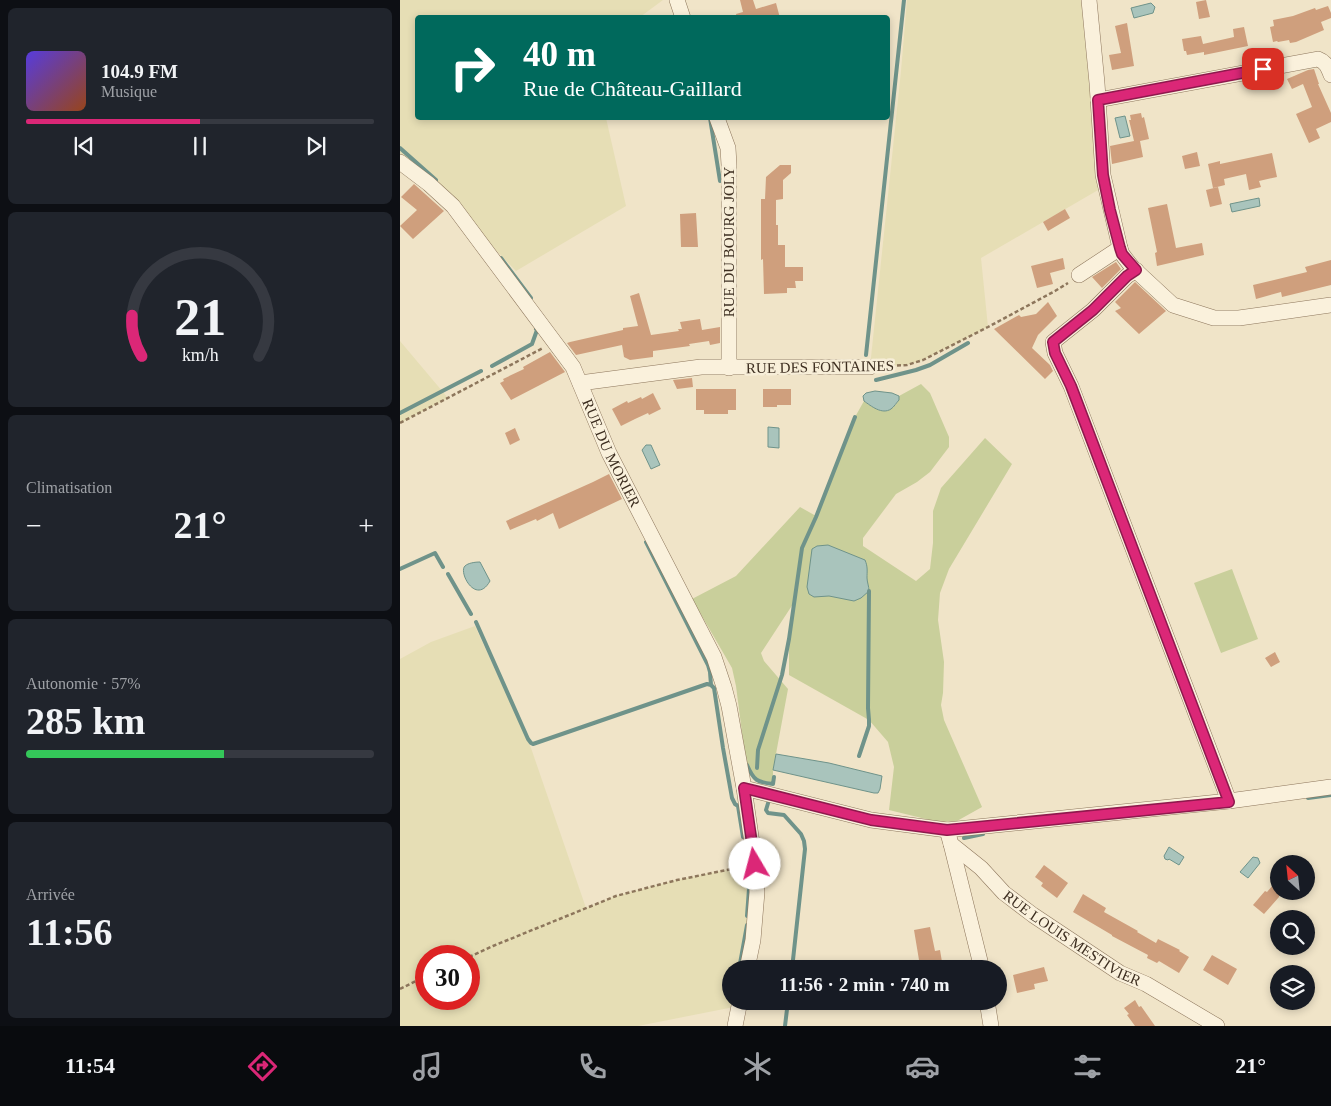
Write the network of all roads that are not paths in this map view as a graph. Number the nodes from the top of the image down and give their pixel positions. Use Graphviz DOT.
graph roads {
  1 [pos="677,0"];
  2 [pos="1089,0"];
  3 [pos="682,15"];
  4 [pos="1331,75"];
  5 [pos="1098,100"];
  6 [pos="718,120"];
  7 [pos="400,162"];
  8 [pos="1120,248"];
  9 [pos="1136,270"];
  10 [pos="1079,276"];
  11 [pos="1331,305"];
  12 [pos="870,367"];
  13 [pos="729,368"];
  14 [pos="580,383"];
  15 [pos="1331,787"];
  16 [pos="744,788"];
  17 [pos="1229,802"];
  18 [pos="949,837"];
  19 [pos="749,960"];
  20 [pos="980,960"];
  21 [pos="738,1010"];
  22 [pos="988,1010"];
  23 [pos="735,1026"];
  24 [pos="991,1026"];
  25 [pos="1217,1026"];
  1 -- 3 [label="street"];
  2 -- 5 [label="street"];
  4 -- 5 [label="street"];
  5 -- 8 [label="street"];
  6 -- 13 [label="street, RUE DU BOURG JOLY"];
  7 -- 14 [label="street, RUE DU MORIER"];
  8 -- 9 [label="street"];
  8 -- 10 [label="street"];
  9 -- 11 [label="street"];
  9 -- 17 [label="street"];
  12 -- 13 [label="street, RUE DES FONTAINES"];
  13 -- 14 [label="street, RUE DES FONTAINES"];
  14 -- 16 [label="street, RUE DU MORIER"];
  15 -- 17 [label="street"];
  16 -- 18 [label="street"];
  16 -- 19 [label="street, RUE DU MORIER"];
  17 -- 18 [label="street"];
  18 -- 20 [label="street"];
  18 -- 25 [label="street, RUE LOUIS MESTIVIER"];
  21 -- 23 [label="street"];
  22 -- 24 [label="street"];
}
